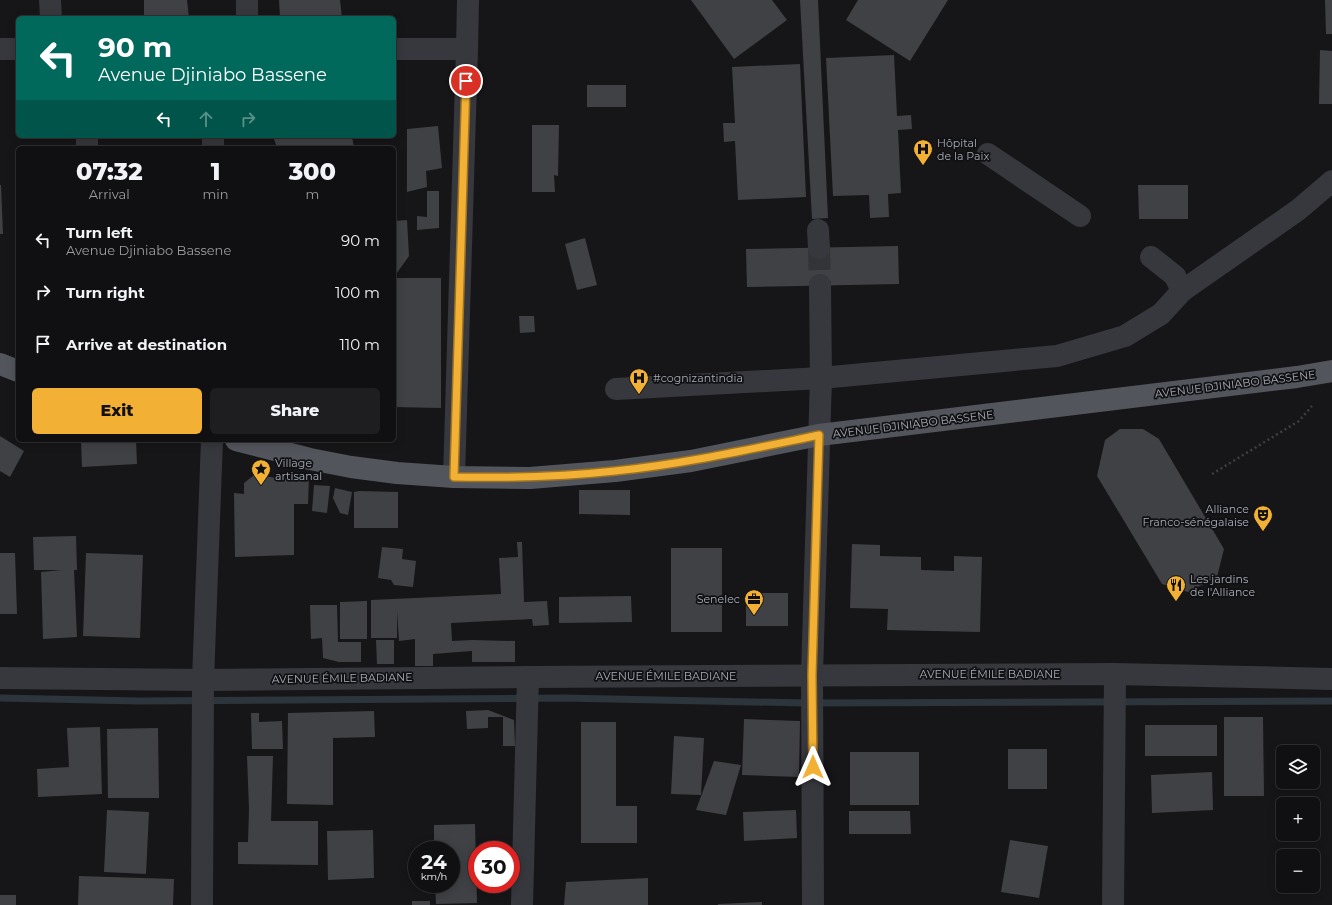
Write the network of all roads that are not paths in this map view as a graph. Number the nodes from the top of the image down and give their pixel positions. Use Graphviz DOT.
graph roads {
  1 [pos="50,0"];
  2 [pos="247,0"];
  3 [pos="468,0"];
  4 [pos="50,16"];
  5 [pos="247,16"];
  6 [pos="0,49"];
  7 [pos="16,49"];
  8 [pos="396,49"];
  9 [pos="468,49"];
  10 [pos="988,154"];
  11 [pos="1332,181"];
  12 [pos="1080,216"];
  13 [pos="1151,257"];
  14 [pos="820,285"];
  15 [pos="1182,291"];
  16 [pos="0,364"];
  17 [pos="16,370"];
  18 [pos="1332,372"];
  19 [pos="821,378"];
  20 [pos="616,389"];
  21 [pos="819,435"];
  22 [pos="212,442"];
  23 [pos="244,442"];
  24 [pos="454,477"];
  25 [pos="1115,674"];
  26 [pos="812,675"];
  27 [pos="528,677"];
  28 [pos="0,678"];
  29 [pos="1332,679"];
  30 [pos="203,680"];
  31 [pos="202,905"];
  32 [pos="522,905"];
  33 [pos="814,905"];
  34 [pos="1113,905"];
  1 -- 4 [label="street"];
  2 -- 5 [label="street"];
  3 -- 9 [label="street"];
  6 -- 7 [label="street"];
  8 -- 9 [label="street"];
  9 -- 24 [label="street"];
  10 -- 12 [label="street"];
  11 -- 15 [label="street"];
  13 -- 15 [label="street"];
  14 -- 19 [label="street"];
  15 -- 19 [label="street"];
  16 -- 17 [label="main road"];
  18 -- 21 [label="main road, AVENUE DJINIABO BASSENE"];
  19 -- 20 [label="street"];
  19 -- 21 [label="street"];
  21 -- 24 [label="main road, AVENUE DJINIABO BASSENE"];
  21 -- 26 [label="street"];
  22 -- 30 [label="street"];
  23 -- 24 [label="main road, AVENUE DJINIABO BASSENE"];
  25 -- 26 [label="street, AVENUE ÉMILE BADIANE"];
  25 -- 29 [label="street, AVENUE ÉMILE BADIANE"];
  25 -- 34 [label="street"];
  26 -- 27 [label="street, AVENUE ÉMILE BADIANE"];
  26 -- 33 [label="street"];
  27 -- 30 [label="street, AVENUE ÉMILE BADIANE"];
  27 -- 32 [label="street"];
  28 -- 30 [label="street, AVENUE ÉMILE BADIANE"];
  30 -- 31 [label="street"];
}
